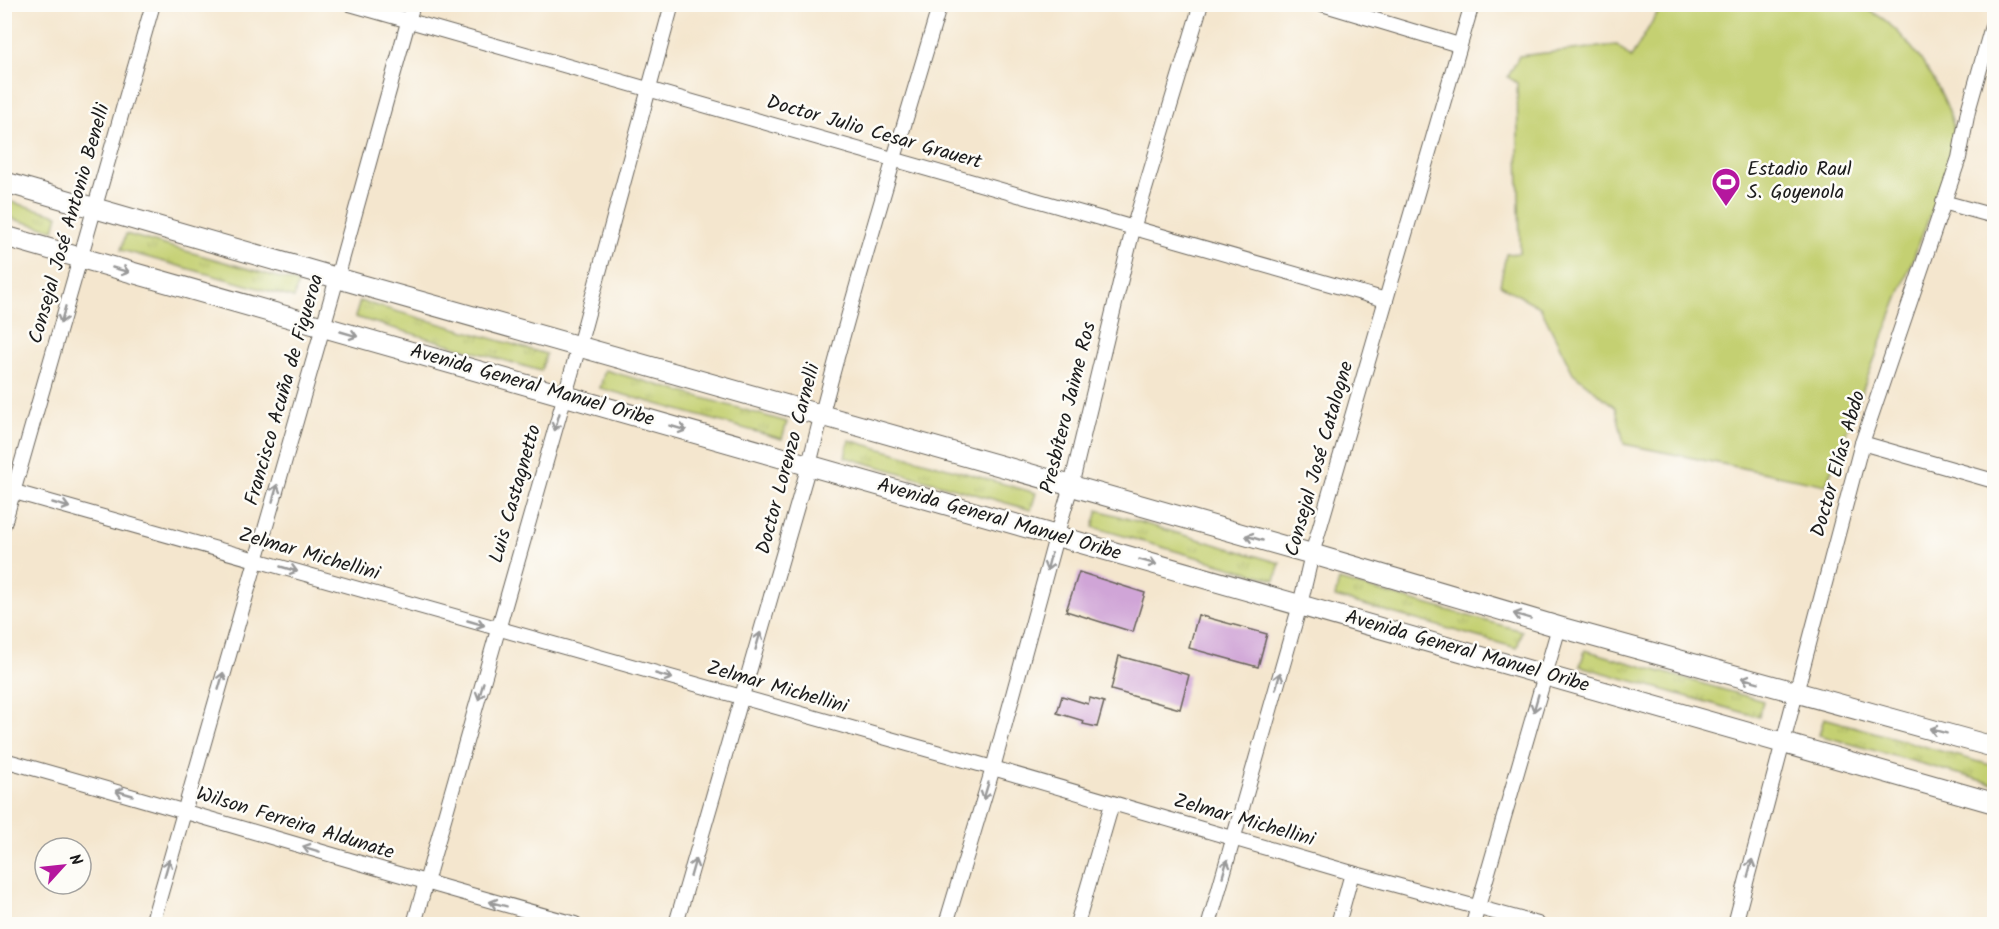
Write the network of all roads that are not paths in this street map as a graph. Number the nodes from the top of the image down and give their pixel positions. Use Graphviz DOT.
graph roads {
  1 [pos="153,4"];
  2 [pos="350,4"];
  3 [pos="413,4"];
  4 [pos="672,4"];
  5 [pos="940,4"];
  6 [pos="1201,4"];
  7 [pos="1322,4"];
  8 [pos="1472,4"];
  9 [pos="1995,19"];
  10 [pos="409,21"];
  11 [pos="1459,45"];
  12 [pos="649,88"];
  13 [pos="894,159"];
  14 [pos="4,182"];
  15 [pos="1943,201"];
  16 [pos="95,208"];
  17 [pos="1995,216"];
  18 [pos="1133,229"];
  19 [pos="4,236"];
  20 [pos="79,258"];
  21 [pos="337,278"];
  22 [pos="1386,300"];
  23 [pos="323,326"];
  24 [pos="579,346"];
  25 [pos="564,395"];
  26 [pos="821,414"];
  27 [pos="1862,443"];
  28 [pos="809,465"];
  29 [pos="1995,482"];
  30 [pos="1071,486"];
  31 [pos="9,490"];
  32 [pos="4,524"];
  33 [pos="1056,537"];
  34 [pos="1312,554"];
  35 [pos="257,560"];
  36 [pos="1300,605"];
  37 [pos="1559,627"];
  38 [pos="498,629"];
  39 [pos="1545,674"];
  40 [pos="1796,692"];
  41 [pos="742,698"];
  42 [pos="1784,742"];
  43 [pos="1995,747"];
  44 [pos="4,760"];
  45 [pos="993,768"];
  46 [pos="1995,803"];
  47 [pos="1112,804"];
  48 [pos="184,810"];
  49 [pos="1234,838"];
  50 [pos="1352,873"];
  51 [pos="426,884"];
  52 [pos="1477,908"];
  53 [pos="152,924"];
  54 [pos="414,924"];
  55 [pos="575,924"];
  56 [pos="676,924"];
  57 [pos="946,924"];
  58 [pos="1077,924"];
  59 [pos="1209,924"];
  60 [pos="1338,924"];
  61 [pos="1473,924"];
  62 [pos="1538,924"];
  63 [pos="1735,924"];
  1 -- 16 [label="street, Consejal José Antonio Benelli"];
  2 -- 10 [label="street, Doctor Julio Cesar Grauert"];
  3 -- 10 [label="street, Francisco Acuña de Figueroa"];
  4 -- 12 [label="street, Luis Castagnetto"];
  5 -- 13 [label="street, Doctor Lorenzo Carnelli"];
  6 -- 18 [label="street, Presbítero Jaime Ros"];
  7 -- 11 [label="street"];
  8 -- 11 [label="street, Consejal José Catalogne"];
  9 -- 15 [label="street, Doctor Elías Abdo"];
  10 -- 12 [label="street, Doctor Julio Cesar Grauert"];
  10 -- 21 [label="street, Francisco Acuña de Figueroa"];
  11 -- 22 [label="street, Consejal José Catalogne"];
  12 -- 13 [label="street, Doctor Julio Cesar Grauert"];
  12 -- 24 [label="street, Luis Castagnetto"];
  13 -- 18 [label="street, Doctor Julio Cesar Grauert"];
  13 -- 26 [label="street, Doctor Lorenzo Carnelli"];
  14 -- 16 [label="main road"];
  15 -- 17 [label="street"];
  15 -- 27 [label="street, Doctor Elías Abdo"];
  16 -- 20 [label="street, Consejal José Antonio Benelli"];
  16 -- 21 [label="main road"];
  18 -- 22 [label="street, Doctor Julio Cesar Grauert"];
  18 -- 30 [label="street, Presbítero Jaime Ros"];
  19 -- 20 [label="main road, Avenida General Manuel Oribe"];
  20 -- 23 [label="main road, Avenida General Manuel Oribe, one-way"];
  20 -- 31 [label="street, Consejal José Antonio Benelli, one-way"];
  21 -- 23 [label="street, Francisco Acuña de Figueroa"];
  21 -- 24 [label="main road"];
  22 -- 34 [label="street, Consejal José Catalogne"];
  23 -- 25 [label="main road, Avenida General Manuel Oribe, one-way"];
  35 -- 23 [label="street, Francisco Acuña de Figueroa, one-way"];
  24 -- 25 [label="street, Luis Castagnetto"];
  24 -- 26 [label="main road"];
  25 -- 28 [label="main road, Avenida General Manuel Oribe, one-way"];
  25 -- 38 [label="street, Luis Castagnetto, one-way"];
  26 -- 28 [label="street, Doctor Lorenzo Carnelli"];
  26 -- 30 [label="main road"];
  27 -- 29 [label="street"];
  27 -- 40 [label="street, Doctor Elías Abdo"];
  28 -- 33 [label="main road, Avenida General Manuel Oribe"];
  41 -- 28 [label="street, Doctor Lorenzo Carnelli, one-way"];
  30 -- 33 [label="street, Presbítero Jaime Ros"];
  34 -- 30 [label="main road, one-way"];
  31 -- 32 [label="street, Consejal José Antonio Benelli"];
  31 -- 35 [label="street, Zelmar Michellini, one-way"];
  33 -- 36 [label="main road, Avenida General Manuel Oribe, one-way"];
  33 -- 45 [label="street, Presbítero Jaime Ros, one-way"];
  34 -- 36 [label="street, Consejal José Catalogne"];
  37 -- 34 [label="main road, one-way"];
  35 -- 38 [label="street, Zelmar Michellini, one-way"];
  48 -- 35 [label="street, Francisco Acuña de Figueroa, one-way"];
  36 -- 39 [label="main road, Avenida General Manuel Oribe"];
  49 -- 36 [label="street, Consejal José Catalogne, one-way"];
  37 -- 39 [label="street"];
  40 -- 37 [label="main road, one-way"];
  38 -- 41 [label="street, Zelmar Michellini, one-way"];
  38 -- 51 [label="street, Luis Castagnetto, one-way"];
  39 -- 42 [label="main road, Avenida General Manuel Oribe"];
  39 -- 52 [label="street, one-way"];
  40 -- 42 [label="street, Doctor Elías Abdo"];
  43 -- 40 [label="main road, one-way"];
  41 -- 45 [label="street, Zelmar Michellini"];
  56 -- 41 [label="street, Doctor Lorenzo Carnelli, one-way"];
  42 -- 46 [label="main road, Avenida General Manuel Oribe"];
  63 -- 42 [label="street, Doctor Elías Abdo, one-way"];
  48 -- 44 [label="street, Wilson Ferreira Aldunate, one-way"];
  45 -- 47 [label="street, Zelmar Michellini"];
  45 -- 57 [label="street, Presbítero Jaime Ros, one-way"];
  47 -- 49 [label="street, Zelmar Michellini"];
  47 -- 58 [label="street"];
  51 -- 48 [label="street, Wilson Ferreira Aldunate, one-way"];
  53 -- 48 [label="street, Francisco Acuña de Figueroa, one-way"];
  49 -- 50 [label="street, Zelmar Michellini"];
  59 -- 49 [label="street, Consejal José Catalogne, one-way"];
  50 -- 52 [label="street, Zelmar Michellini"];
  50 -- 60 [label="street"];
  51 -- 54 [label="street, Luis Castagnetto"];
  55 -- 51 [label="street, Wilson Ferreira Aldunate, one-way"];
  52 -- 61 [label="street"];
  52 -- 62 [label="street, Zelmar Michellini"];
}
